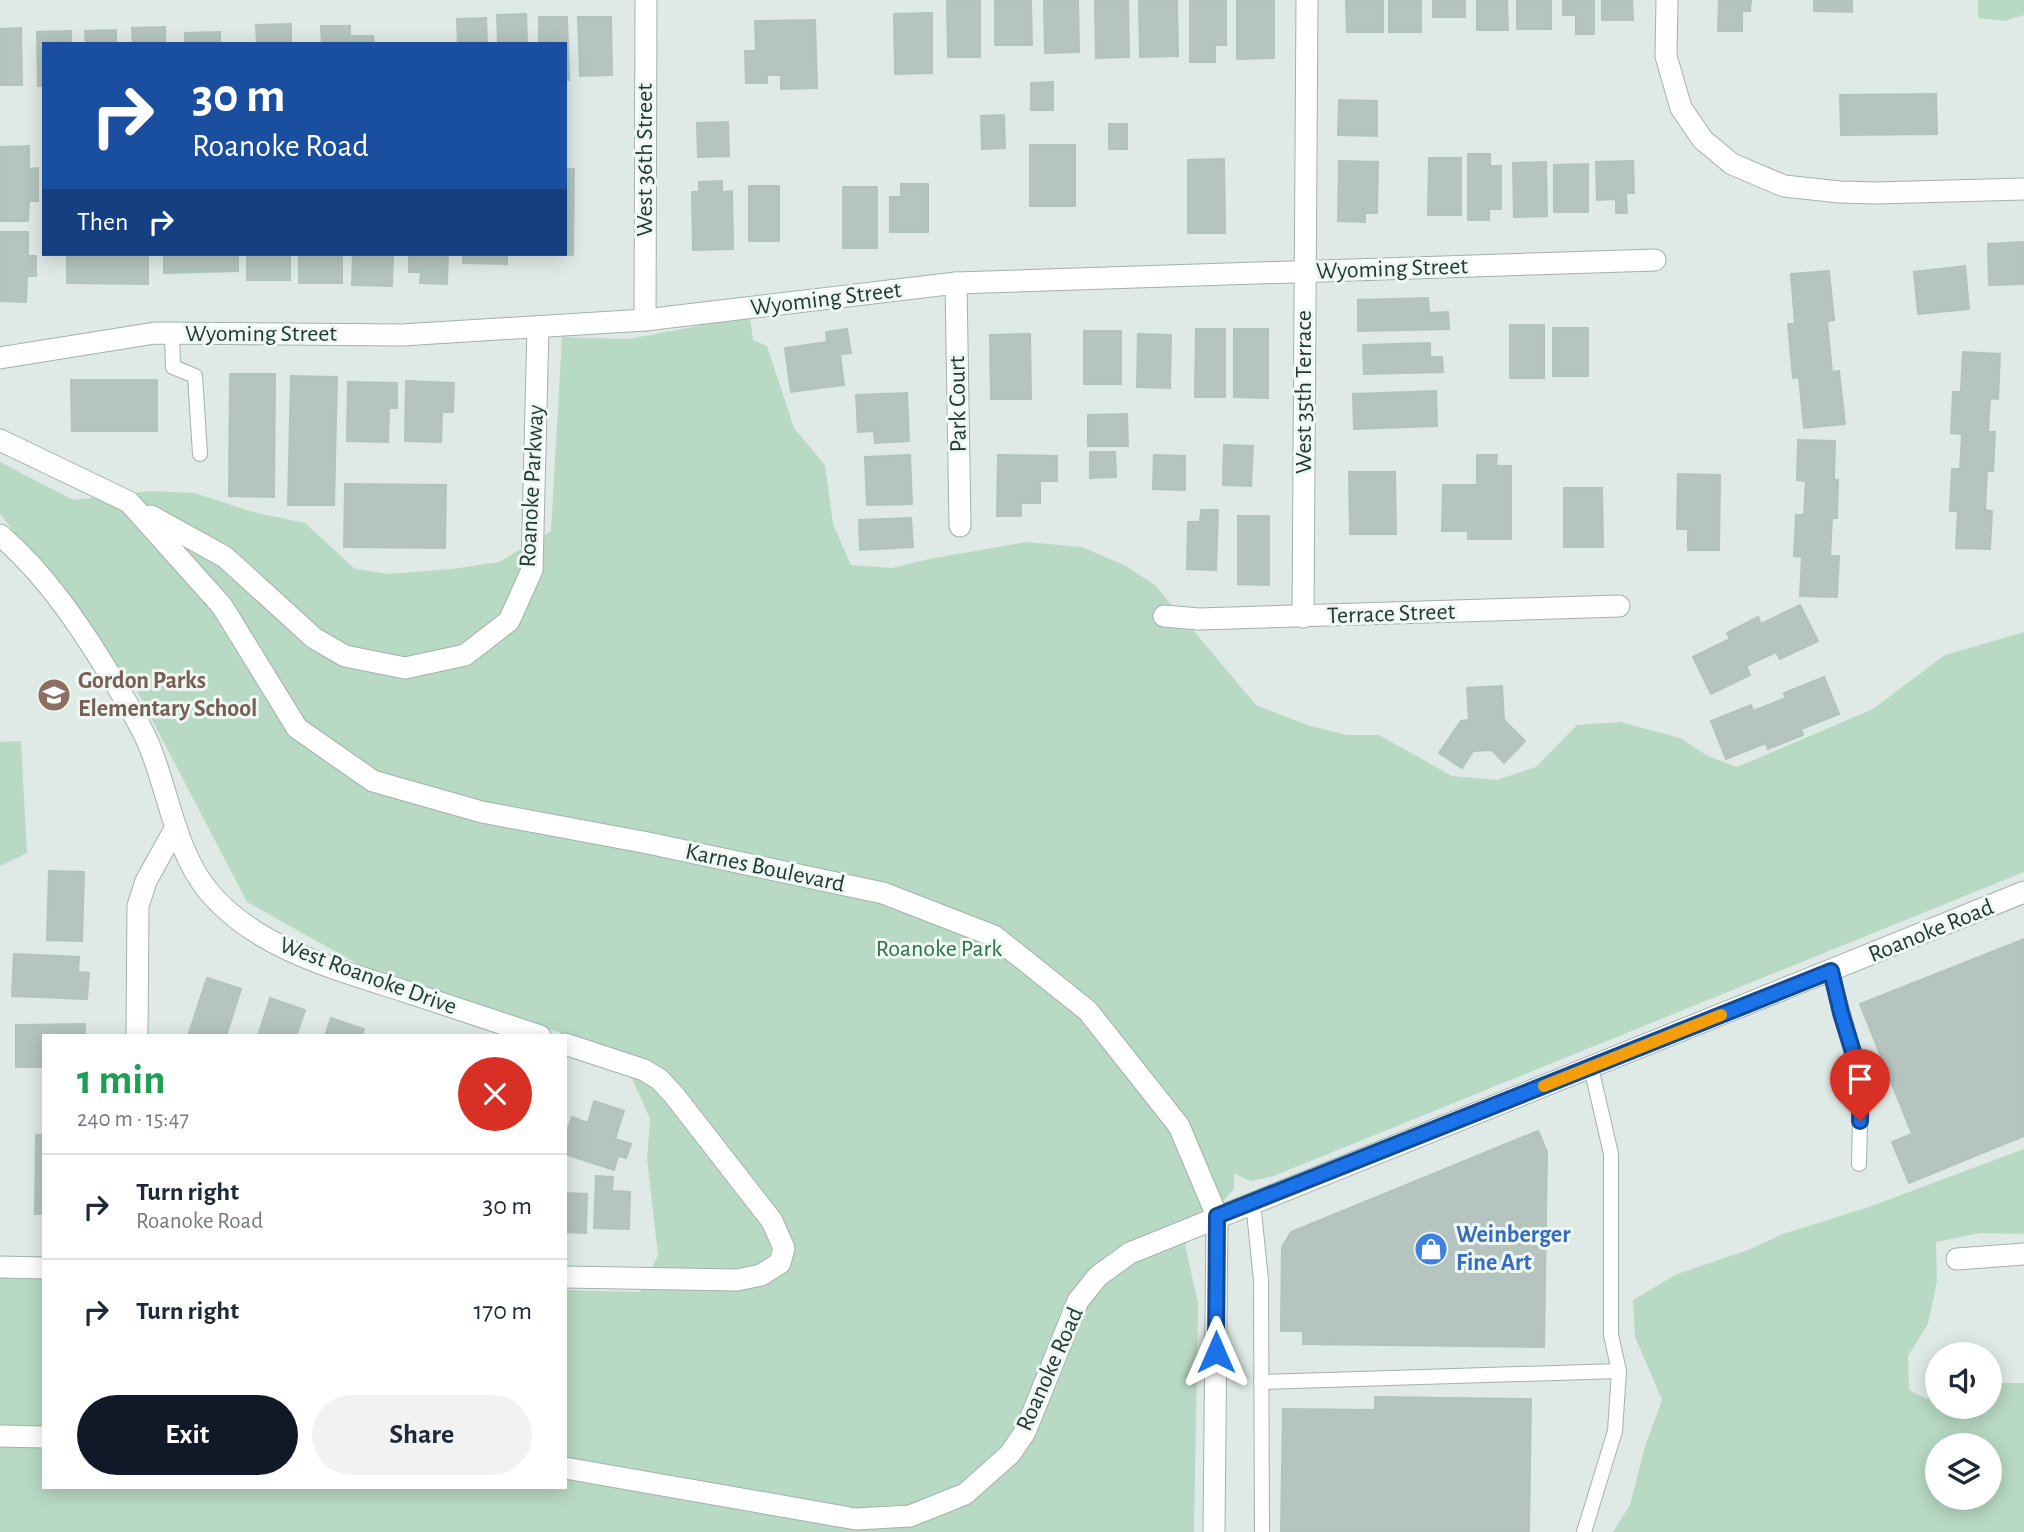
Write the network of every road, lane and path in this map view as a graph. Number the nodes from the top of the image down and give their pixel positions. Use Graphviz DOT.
graph roads {
  1 [pos="646,0"];
  2 [pos="1307,0"];
  3 [pos="1667,0"];
  4 [pos="2024,189"];
  5 [pos="1654,260"];
  6 [pos="1305,272"];
  7 [pos="956,283"];
  8 [pos="645,320"];
  9 [pos="538,327"];
  10 [pos="172,333"];
  11 [pos="0,358"];
  12 [pos="0,440"];
  13 [pos="200,454"];
  14 [pos="129,502"];
  15 [pos="960,526"];
  16 [pos="0,535"];
  17 [pos="1619,606"];
  18 [pos="1164,616"];
  19 [pos="1303,617"];
  20 [pos="176,827"];
  21 [pos="2024,892"];
  22 [pos="1831,971"];
  23 [pos="136,1034"];
  24 [pos="534,1034"];
  25 [pos="567,1045"];
  26 [pos="1591,1067"];
  27 [pos="1859,1164"];
  28 [pos="1253,1202"];
  29 [pos="1217,1216"];
  30 [pos="2024,1254"];
  31 [pos="1957,1259"];
  32 [pos="0,1267"];
  33 [pos="42,1268"];
  34 [pos="567,1277"];
  35 [pos="1619,1371"];
  36 [pos="1261,1382"];
  37 [pos="0,1436"];
  38 [pos="42,1437"];
  39 [pos="567,1468"];
  40 [pos="1214,1532"];
  41 [pos="1262,1532"];
  42 [pos="1584,1532"];
  1 -- 8 [label="street, West 36th Street"];
  2 -- 6 [label="street, West 35th Terrace"];
  3 -- 4 [label="street"];
  5 -- 6 [label="street, Wyoming Street"];
  6 -- 7 [label="street, Wyoming Street"];
  6 -- 19 [label="street, West 35th Terrace"];
  7 -- 8 [label="street, Wyoming Street"];
  7 -- 15 [label="street, Park Court"];
  8 -- 9 [label="street, Wyoming Street"];
  9 -- 10 [label="street, Wyoming Street"];
  9 -- 14 [label="street, Roanoke Parkway"];
  10 -- 11 [label="street, Wyoming Street"];
  10 -- 13 [label="lane"];
  12 -- 14 [label="street, Karnes Boulevard"];
  14 -- 29 [label="street, Karnes Boulevard"];
  16 -- 20 [label="street, West Roanoke Drive"];
  17 -- 19 [label="street, Terrace Street"];
  18 -- 19 [label="street, Terrace Street"];
  20 -- 23 [label="street"];
  20 -- 24 [label="street, West Roanoke Drive"];
  21 -- 22 [label="street, Roanoke Road"];
  22 -- 26 [label="street, Roanoke Road"];
  22 -- 27 [label="lane"];
  25 -- 34 [label="street"];
  26 -- 28 [label="street, Roanoke Road"];
  26 -- 35 [label="lane"];
  28 -- 29 [label="street, Roanoke Road"];
  28 -- 36 [label="lane"];
  29 -- 39 [label="street, Roanoke Road"];
  29 -- 40 [label="street, Karnes Boulevard"];
  30 -- 31 [label="street"];
  32 -- 33 [label="street"];
  35 -- 36 [label="lane"];
  35 -- 42 [label="lane"];
  36 -- 41 [label="lane"];
  37 -- 38 [label="street"];
}
